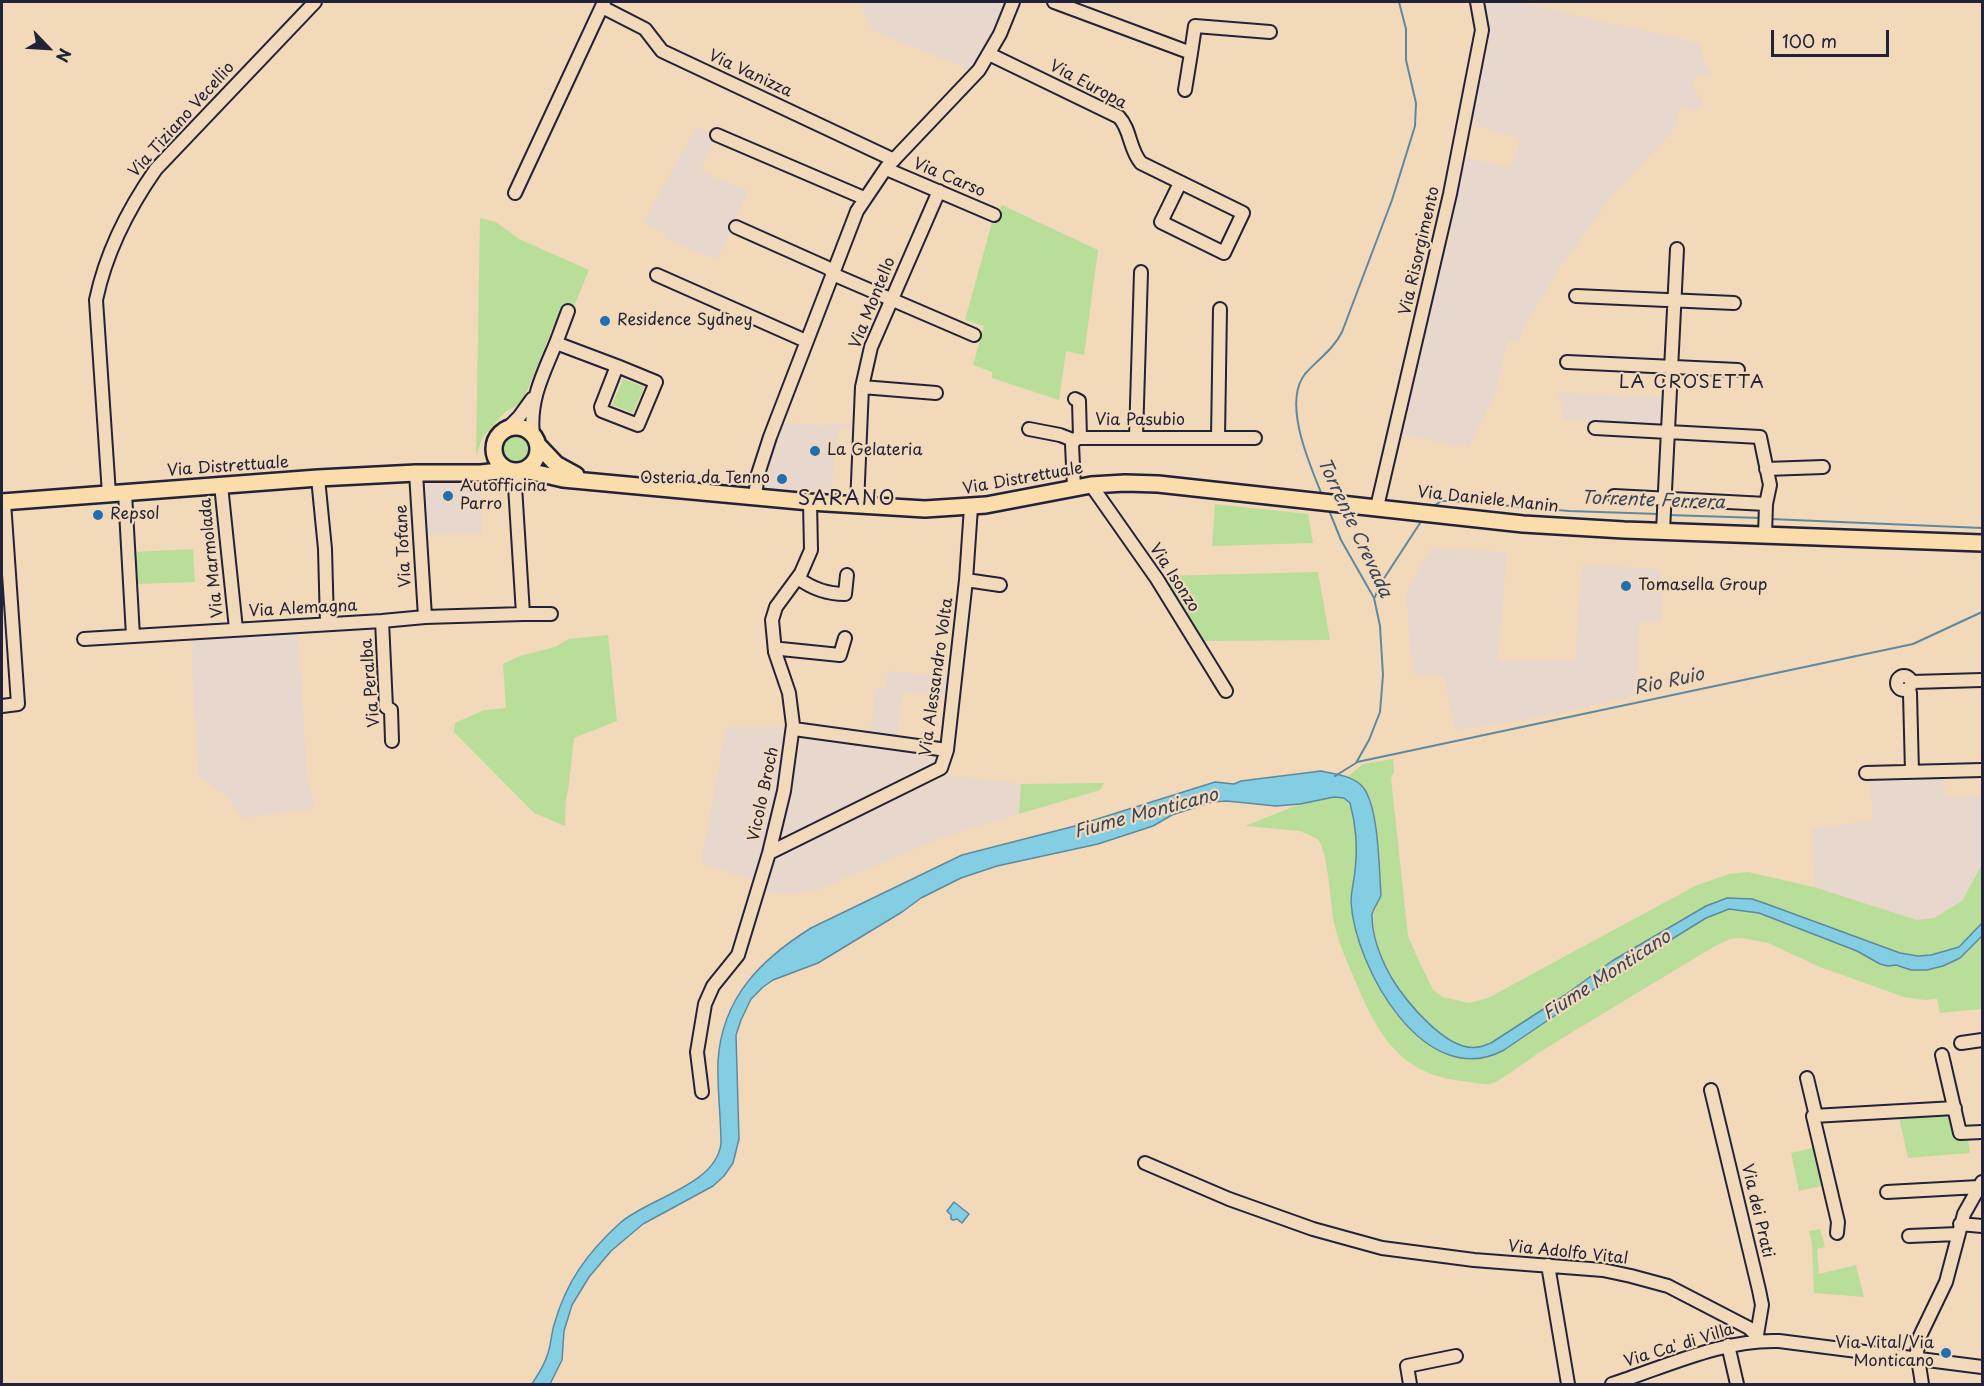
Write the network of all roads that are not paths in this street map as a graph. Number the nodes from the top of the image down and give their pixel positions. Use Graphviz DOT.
graph roads {
  1 [pos="315,2"];
  2 [pos="1013,2"];
  3 [pos="1054,2"];
  4 [pos="1477,2"];
  5 [pos="603,4"];
  6 [pos="1270,32"];
  7 [pos="1191,53"];
  8 [pos="990,54"];
  9 [pos="1185,90"];
  10 [pos="717,135"];
  11 [pos="892,165"];
  12 [pos="1180,183"];
  13 [pos="939,191"];
  14 [pos="515,193"];
  15 [pos="864,198"];
  16 [pos="994,215"];
  17 [pos="736,227"];
  18 [pos="1677,249"];
  19 [pos="832,272"];
  20 [pos="1141,272"];
  21 [pos="657,275"];
  22 [pos="1575,296"];
  23 [pos="891,298"];
  24 [pos="1675,301"];
  25 [pos="1734,303"];
  26 [pos="1220,309"];
  27 [pos="568,311"];
  28 [pos="974,335"];
  29 [pos="806,341"];
  30 [pos="556,343"];
  31 [pos="1567,362"];
  32 [pos="617,366"];
  33 [pos="1672,367"];
  34 [pos="1738,370"];
  35 [pos="862,387"];
  36 [pos="536,393"];
  37 [pos="936,393"];
  38 [pos="1075,399"];
  39 [pos="1595,428"];
  40 [pos="1029,429"];
  41 [pos="504,431"];
  42 [pos="1668,433"];
  43 [pos="1136,437"];
  44 [pos="1218,438"];
  45 [pos="1256,438"];
  46 [pos="1076,439"];
  47 [pos="535,440"];
  48 [pos="494,453"];
  49 [pos="1823,467"];
  50 [pos="1766,469"];
  51 [pos="507,470"];
  52 [pos="524,470"];
  53 [pos="416,473"];
  54 [pos="457,473"];
  55 [pos="318,478"];
  56 [pos="596,482"];
  57 [pos="221,485"];
  58 [pos="1091,485"];
  59 [pos="515,486"];
  60 [pos="1074,488"];
  61 [pos="125,493"];
  62 [pos="109,494"];
  63 [pos="755,496"];
  64 [pos="1614,496"];
  65 [pos="1313,501"];
  66 [pos="1665,501"];
  67 [pos="3,502"];
  68 [pos="810,502"];
  69 [pos="857,505"];
  70 [pos="1766,506"];
  71 [pos="971,507"];
  72 [pos="1377,507"];
  73 [pos="1663,527"];
  74 [pos="1765,532"];
  75 [pos="1983,543"];
  76 [pos="847,575"];
  77 [pos="798,578"];
  78 [pos="966,580"];
  79 [pos="1000,585"];
  80 [pos="523,614"];
  81 [pos="551,614"];
  82 [pos="425,617"];
  83 [pos="382,621"];
  84 [pos="327,624"];
  85 [pos="236,629"];
  86 [pos="133,636"];
  87 [pos="845,638"];
  88 [pos="84,639"];
  89 [pos="775,652"];
  90 [pos="1983,680"];
  91 [pos="1226,691"];
  92 [pos="2,706"];
  93 [pos="794,729"];
  94 [pos="392,741"];
  95 [pos="947,750"];
  96 [pos="1983,770"];
  97 [pos="1912,772"];
  98 [pos="1866,773"];
  99 [pos="769,853"];
  100 [pos="1983,1041"];
  101 [pos="1960,1043"];
  102 [pos="1942,1055"];
  103 [pos="1808,1078"];
  104 [pos="1712,1090"];
  105 [pos="702,1092"];
  106 [pos="1955,1108"];
  107 [pos="1816,1116"];
  108 [pos="1983,1132"];
  109 [pos="1145,1163"];
  110 [pos="1981,1185"];
  111 [pos="1887,1192"];
  112 [pos="1983,1226"];
  113 [pos="1959,1229"];
  114 [pos="1837,1233"];
  115 [pos="1909,1236"];
  116 [pos="1548,1265"];
  117 [pos="1756,1341"];
  118 [pos="1728,1345"];
  119 [pos="1456,1356"];
  120 [pos="1917,1359"];
  121 [pos="1983,1367"];
  122 [pos="1410,1384"];
  123 [pos="1568,1384"];
  124 [pos="1612,1384"];
  125 [pos="1737,1384"];
  126 [pos="1922,1384"];
  1 -- 62 [label="street, Via Tiziano Vecellio"];
  2 -- 8 [label="street"];
  3 -- 7 [label="street"];
  4 -- 72 [label="street, Via Risorgimento"];
  5 -- 11 [label="street, Via Vanizza"];
  5 -- 14 [label="street"];
  6 -- 7 [label="street"];
  7 -- 9 [label="street"];
  8 -- 11 [label="street"];
  8 -- 12 [label="street, Via Europa"];
  10 -- 15 [label="street"];
  11 -- 13 [label="street, Via Carso"];
  11 -- 15 [label="street"];
  12 -- 12 [label="street, Via Europa"];
  13 -- 16 [label="street, Via Carso"];
  13 -- 23 [label="street, Via Montello"];
  15 -- 19 [label="street"];
  17 -- 19 [label="street"];
  18 -- 24 [label="street"];
  19 -- 23 [label="street"];
  19 -- 29 [label="street"];
  20 -- 43 [label="street"];
  21 -- 29 [label="street"];
  22 -- 24 [label="street"];
  23 -- 28 [label="street"];
  23 -- 35 [label="street, Via Montello"];
  24 -- 25 [label="street"];
  24 -- 33 [label="street"];
  26 -- 44 [label="street"];
  27 -- 30 [label="street"];
  29 -- 63 [label="street"];
  30 -- 32 [label="street"];
  30 -- 36 [label="street"];
  31 -- 33 [label="street"];
  32 -- 32 [label="street"];
  33 -- 34 [label="street"];
  33 -- 42 [label="street"];
  35 -- 37 [label="street"];
  35 -- 69 [label="street, Via Montello"];
  36 -- 41 [label="street"];
  36 -- 47 [label="street"];
  38 -- 46 [label="street"];
  39 -- 42 [label="street"];
  40 -- 46 [label="street"];
  41 -- 47 [label="main road"];
  41 -- 48 [label="main road"];
  42 -- 50 [label="street"];
  42 -- 66 [label="street"];
  43 -- 44 [label="street, Via Pasubio"];
  43 -- 46 [label="street, Via Pasubio"];
  44 -- 45 [label="street, Via Pasubio"];
  46 -- 60 [label="street, Via Pasubio"];
  47 -- 52 [label="main road"];
  47 -- 56 [label="main road"];
  48 -- 51 [label="main road"];
  48 -- 54 [label="main road"];
  49 -- 50 [label="street"];
  50 -- 70 [label="street"];
  51 -- 52 [label="main road"];
  51 -- 54 [label="main road, Via Distrettuale"];
  51 -- 59 [label="street"];
  52 -- 56 [label="main road, Via Distrettuale"];
  52 -- 59 [label="street"];
  53 -- 54 [label="main road, Via Distrettuale"];
  53 -- 55 [label="main road, Via Distrettuale"];
  53 -- 82 [label="street, Via Tofane"];
  55 -- 57 [label="main road, Via Distrettuale"];
  55 -- 84 [label="street"];
  56 -- 63 [label="main road, Via Distrettuale"];
  57 -- 61 [label="main road, Via Distrettuale"];
  57 -- 85 [label="street, Via Marmolada"];
  58 -- 60 [label="main road, Via Distrettuale"];
  58 -- 65 [label="main road, Via Distrettuale"];
  58 -- 91 [label="street, Via Isonzo"];
  59 -- 80 [label="street"];
  60 -- 71 [label="main road, Via Distrettuale"];
  61 -- 62 [label="main road, Via Distrettuale"];
  61 -- 86 [label="street"];
  62 -- 67 [label="main road, Via Distrettuale"];
  63 -- 68 [label="main road, Via Distrettuale"];
  64 -- 66 [label="street"];
  65 -- 72 [label="main road, Via Daniele Manin"];
  66 -- 70 [label="street"];
  66 -- 73 [label="street"];
  67 -- 92 [label="street"];
  68 -- 69 [label="main road, Via Distrettuale"];
  68 -- 77 [label="street, Vicolo Broch"];
  69 -- 71 [label="main road, Via Distrettuale"];
  70 -- 74 [label="street"];
  71 -- 78 [label="street, Via Alessandro Volta"];
  72 -- 73 [label="main road, Via Daniele Manin"];
  73 -- 74 [label="main road, Via Daniele Manin"];
  74 -- 75 [label="main road, Via Daniele Manin"];
  76 -- 77 [label="street"];
  77 -- 89 [label="street, Vicolo Broch"];
  78 -- 79 [label="street"];
  78 -- 95 [label="street, Via Alessandro Volta"];
  80 -- 81 [label="street, Via Alemagna"];
  80 -- 82 [label="street, Via Alemagna"];
  82 -- 83 [label="street, Via Alemagna"];
  83 -- 84 [label="street, Via Alemagna"];
  83 -- 94 [label="street, Via Peralba"];
  84 -- 85 [label="street, Via Alemagna"];
  85 -- 86 [label="street, Via Alemagna"];
  86 -- 88 [label="street, Via Alemagna"];
  87 -- 89 [label="street"];
  89 -- 93 [label="street, Vicolo Broch"];
  90 -- 97 [label="street"];
  93 -- 95 [label="street"];
  93 -- 99 [label="street, Vicolo Broch"];
  95 -- 99 [label="street, Via Alessandro Volta"];
  96 -- 97 [label="street"];
  97 -- 98 [label="street"];
  99 -- 105 [label="street, Vicolo Broch"];
  100 -- 101 [label="street"];
  102 -- 106 [label="street"];
  103 -- 107 [label="street"];
  104 -- 117 [label="street, Via dei Prati"];
  106 -- 107 [label="street"];
  106 -- 108 [label="street"];
  107 -- 114 [label="street"];
  109 -- 116 [label="street, Via Adolfo Vital"];
  110 -- 111 [label="street"];
  110 -- 113 [label="street"];
  112 -- 113 [label="street"];
  113 -- 115 [label="street"];
  113 -- 120 [label="street"];
  116 -- 117 [label="street, Via Adolfo Vital"];
  116 -- 123 [label="street"];
  117 -- 118 [label="street, Via Ca' di Villa"];
  117 -- 120 [label="street"];
  118 -- 124 [label="street, Via Ca' di Villa"];
  118 -- 125 [label="street"];
  119 -- 122 [label="street"];
  120 -- 121 [label="street"];
  120 -- 126 [label="street"];
}
